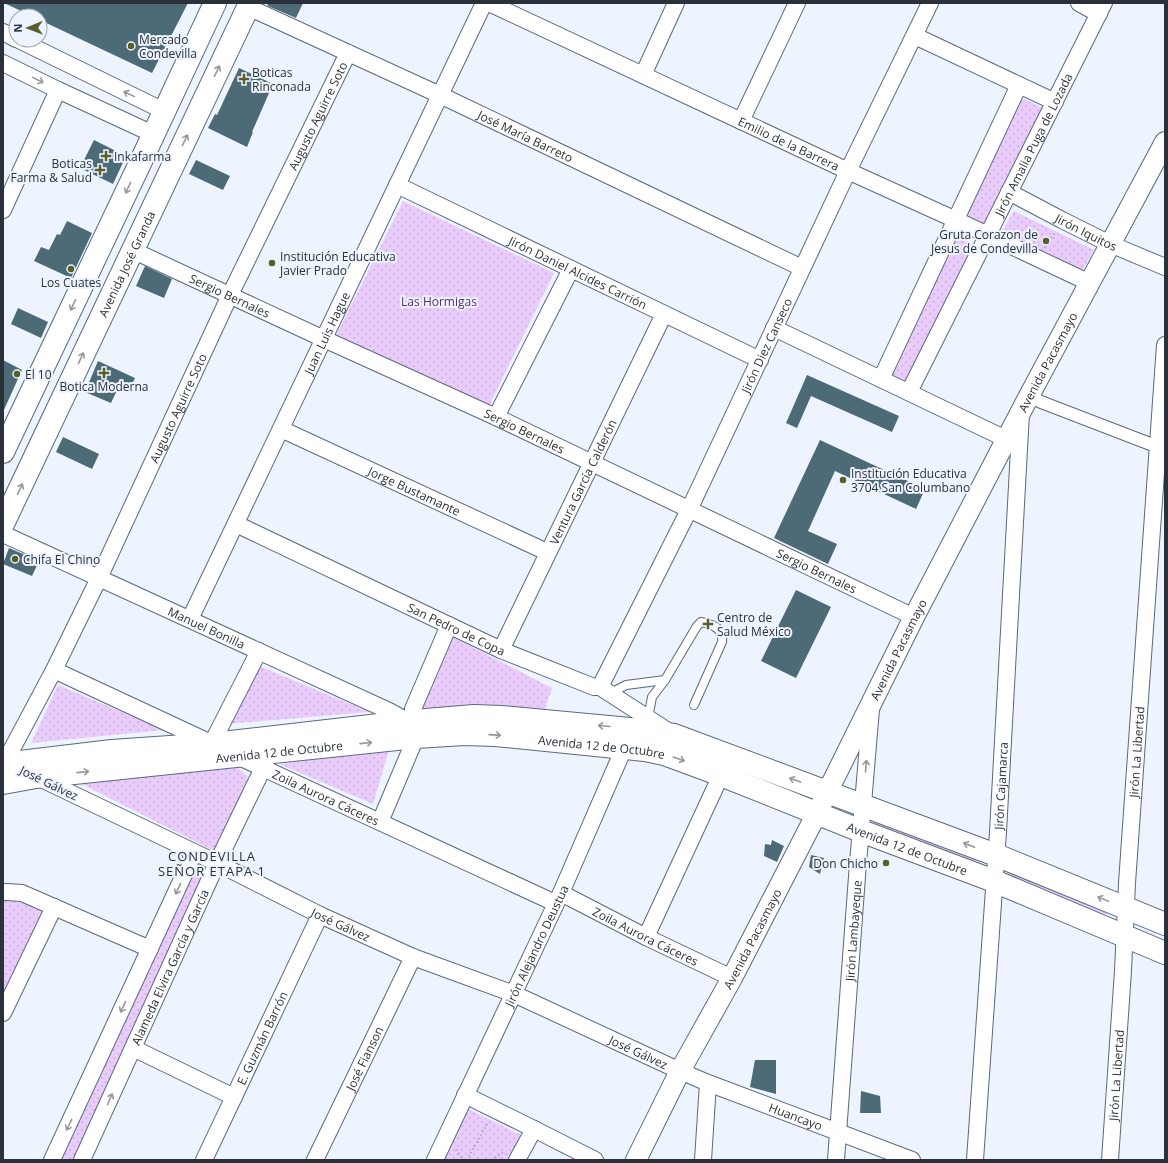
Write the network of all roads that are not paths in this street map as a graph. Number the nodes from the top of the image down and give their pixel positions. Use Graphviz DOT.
graph roads {
  1 [pos="215,3"];
  2 [pos="484,3"];
  3 [pos="489,3"];
  4 [pos="676,3"];
  5 [pos="797,3"];
  6 [pos="930,3"];
  7 [pos="1078,3"];
  8 [pos="249,5"];
  9 [pos="1101,8"];
  10 [pos="915,36"];
  11 [pos="35,48"];
  12 [pos="348,53"];
  13 [pos="3,63"];
  14 [pos="643,75"];
  15 [pos="1019,85"];
  16 [pos="174,89"];
  17 [pos="58,90"];
  18 [pos="440,95"];
  19 [pos="1055,102"];
  20 [pos="200,106"];
  21 [pos="164,111"];
  22 [pos="741,121"];
  23 [pos="153,134"];
  24 [pos="1165,142"];
  25 [pos="142,159"];
  26 [pos="848,171"];
  27 [pos="169,174"];
  28 [pos="397,185"];
  29 [pos="1009,192"];
  30 [pos="3,210"];
  31 [pos="956,220"];
  32 [pos="988,234"];
  33 [pos="1110,244"];
  34 [pos="132,250"];
  35 [pos="1165,267"];
  36 [pos="802,268"];
  37 [pos="571,269"];
  38 [pos="1090,283"];
  39 [pos="230,295"];
  40 [pos="664,314"];
  41 [pos="774,328"];
  42 [pos="324,339"];
  43 [pos="1165,344"];
  44 [pos="760,360"];
  45 [pos="881,379"];
  46 [pos="909,392"];
  47 [pos="1025,403"];
  48 [pos="496,417"];
  49 [pos="281,429"];
  50 [pos="8,430"];
  51 [pos="1006,439"];
  52 [pos="1158,447"];
  53 [pos="3,452"];
  54 [pos="592,463"];
  55 [pos="689,510"];
  56 [pos="3,524"];
  57 [pos="236,524"];
  58 [pos="3,534"];
  59 [pos="547,552"];
  60 [pos="100,578"];
  61 [pos="914,617"];
  62 [pos="190,620"];
  63 [pos="449,625"];
  64 [pos="500,650"];
  65 [pos="259,651"];
  66 [pos="54,670"];
  67 [pos="665,680"];
  68 [pos="606,690"];
  69 [pos="872,701"];
  70 [pos="694,705"];
  71 [pos="413,727"];
  72 [pos="634,731"];
  73 [pos="213,744"];
  74 [pos="238,757"];
  75 [pos="266,761"];
  76 [pos="4,766"];
  77 [pos="721,775"];
  78 [pos="36,777"];
  79 [pos="827,792"];
  80 [pos="863,805"];
  81 [pos="817,813"];
  82 [pos="380,822"];
  83 [pos="861,831"];
  84 [pos="194,853"];
  85 [pos="996,855"];
  86 [pos="217,863"];
  87 [pos="994,881"];
  88 [pos="3,892"];
  89 [pos="558,898"];
  90 [pos="54,906"];
  91 [pos="1126,908"];
  92 [pos="320,915"];
  93 [pos="1165,924"];
  94 [pos="646,937"];
  95 [pos="1125,937"];
  96 [pos="150,949"];
  97 [pos="1165,953"];
  98 [pos="413,956"];
  99 [pos="732,978"];
  100 [pos="514,994"];
  101 [pos="4,1010"];
  102 [pos="133,1048"];
  103 [pos="680,1071"];
  104 [pos="708,1083"];
  105 [pos="465,1096"];
  106 [pos="234,1097"];
  107 [pos="534,1129"];
  108 [pos="838,1131"];
  109 [pos="52,1160"];
  110 [pos="82,1160"];
  111 [pos="204,1160"];
  112 [pos="315,1160"];
  113 [pos="435,1160"];
  114 [pos="517,1160"];
  115 [pos="595,1160"];
  116 [pos="636,1160"];
  117 [pos="703,1160"];
  118 [pos="836,1160"];
  119 [pos="912,1160"];
  120 [pos="974,1160"];
  121 [pos="1110,1160"];
  1 -- 16 [label="main road"];
  2 -- 18 [label="street, Juan Luis Hague"];
  3 -- 14 [label="street, Emilio de la Barrera"];
  4 -- 14 [label="street"];
  5 -- 22 [label="street"];
  6 -- 10 [label="street, Jirón Diez Canseco"];
  7 -- 9 [label="street"];
  8 -- 12 [label="street, José María Barreto"];
  20 -- 8 [label="main road, Avenida José Granda, one-way"];
  9 -- 19 [label="street, Jirón Amalia Puga de Lozada"];
  10 -- 15 [label="street"];
  10 -- 26 [label="street, Jirón Diez Canseco"];
  21 -- 11 [label="street, one-way"];
  12 -- 18 [label="street, José María Barreto"];
  12 -- 39 [label="street, Augusto Aguirre Soto"];
  13 -- 17 [label="street, one-way"];
  14 -- 22 [label="street, Emilio de la Barrera"];
  15 -- 19 [label="street"];
  15 -- 31 [label="street"];
  16 -- 20 [label="main road"];
  16 -- 21 [label="main road"];
  17 -- 23 [label="street"];
  17 -- 30 [label="street"];
  18 -- 28 [label="street, Juan Luis Hague"];
  18 -- 36 [label="street, José María Barreto"];
  19 -- 29 [label="street, Jirón Amalia Puga de Lozada"];
  27 -- 20 [label="main road, Avenida José Granda, one-way"];
  21 -- 23 [label="main road"];
  22 -- 26 [label="street, Emilio de la Barrera"];
  23 -- 25 [label="main road"];
  24 -- 33 [label="street, Avenida Pacasmayo"];
  25 -- 27 [label="main road"];
  25 -- 50 [label="main road, one-way"];
  26 -- 31 [label="street, Emilio de la Barrera"];
  26 -- 36 [label="street, Jirón Diez Canseco"];
  27 -- 34 [label="main road, Avenida José Granda"];
  28 -- 37 [label="street, Jirón Daniel Alcides Carrión"];
  28 -- 42 [label="street, Juan Luis Hague"];
  29 -- 32 [label="street, Jirón Amalia Puga de Lozada"];
  29 -- 33 [label="street, Jirón Iquitos"];
  31 -- 32 [label="street, Emilio de la Barrera"];
  31 -- 45 [label="street"];
  32 -- 38 [label="street, Emilio de la Barrera"];
  32 -- 46 [label="street, Jirón Amalia Puga de Lozada"];
  33 -- 35 [label="street, Jirón Iquitos"];
  33 -- 38 [label="street, Avenida Pacasmayo"];
  34 -- 39 [label="street, Sergio Bernales"];
  56 -- 34 [label="main road, Avenida José Granda, one-way"];
  36 -- 41 [label="street, Jirón Diez Canseco"];
  37 -- 40 [label="street, Jirón Daniel Alcides Carrión"];
  37 -- 48 [label="street"];
  38 -- 47 [label="street, Avenida Pacasmayo"];
  39 -- 42 [label="street, Sergio Bernales"];
  39 -- 60 [label="street, Augusto Aguirre Soto"];
  40 -- 44 [label="street, Jirón Daniel Alcides Carrión"];
  40 -- 54 [label="street, Ventura García Calderón"];
  41 -- 44 [label="street, Jirón Diez Canseco"];
  41 -- 45 [label="street"];
  42 -- 48 [label="street, Sergio Bernales"];
  42 -- 49 [label="street, Juan Luis Hague"];
  43 -- 52 [label="street, Jirón La Libertad"];
  44 -- 55 [label="street, Jirón Diez Canseco"];
  45 -- 46 [label="street"];
  46 -- 51 [label="street"];
  47 -- 51 [label="street, Avenida Pacasmayo"];
  47 -- 52 [label="street"];
  47 -- 85 [label="street, Jirón Cajamarca"];
  48 -- 54 [label="street, Sergio Bernales"];
  49 -- 57 [label="street, Juan Luis Hague"];
  49 -- 59 [label="street, Jorge Bustamante"];
  50 -- 53 [label="main road"];
  51 -- 61 [label="street, Avenida Pacasmayo"];
  52 -- 91 [label="street, Jirón La Libertad"];
  54 -- 55 [label="street, Sergio Bernales"];
  54 -- 59 [label="street, Ventura García Calderón"];
  55 -- 61 [label="street, Sergio Bernales"];
  55 -- 68 [label="street, Jirón Diez Canseco"];
  57 -- 62 [label="street, Juan Luis Hague"];
  57 -- 63 [label="street, San Pedro de Copa"];
  58 -- 60 [label="street, Manuel Bonilla"];
  59 -- 64 [label="street, Ventura García Calderón"];
  60 -- 62 [label="street, Manuel Bonilla"];
  60 -- 66 [label="street, Augusto Aguirre Soto"];
  61 -- 69 [label="street, Avenida Pacasmayo"];
  62 -- 65 [label="street, Manuel Bonilla"];
  63 -- 64 [label="street, San Pedro de Copa"];
  63 -- 71 [label="street"];
  64 -- 68 [label="street, San Pedro de Copa"];
  65 -- 71 [label="street, Manuel Bonilla"];
  65 -- 73 [label="street"];
  66 -- 73 [label="street"];
  66 -- 76 [label="street, Augusto Aguirre Soto"];
  67 -- 68 [label="lane"];
  67 -- 70 [label="lane"];
  67 -- 72 [label="lane"];
  68 -- 72 [label="street, San Pedro de Copa"];
  69 -- 79 [label="street, Avenida Pacasmayo"];
  80 -- 69 [label="street, Jirón Lambayeque, one-way"];
  71 -- 72 [label="main road, Avenida 12 de Octubre"];
  71 -- 73 [label="main road, Avenida 12 de Octubre"];
  75 -- 71 [label="main road, Avenida 12 de Octubre, one-way"];
  71 -- 82 [label="street"];
  72 -- 77 [label="main road, Avenida 12 de Octubre, one-way"];
  79 -- 72 [label="main road, Avenida 12 de Octubre, one-way"];
  72 -- 89 [label="street, Jirón Alejandro Deustua"];
  73 -- 74 [label="street"];
  73 -- 76 [label="main road, Avenida 12 de Octubre"];
  74 -- 75 [label="main road, Avenida 12 de Octubre"];
  78 -- 74 [label="main road, Avenida 12 de Octubre, one-way"];
  75 -- 82 [label="street, Zoila Aurora Cáceres"];
  75 -- 86 [label="street, Alameda Elvira García y García"];
  76 -- 78 [label="main road, Avenida 12 de Octubre"];
  77 -- 81 [label="main road, Avenida 12 de Octubre"];
  77 -- 94 [label="street"];
  78 -- 84 [label="street, José Gálvez"];
  79 -- 80 [label="main road, Avenida 12 de Octubre"];
  79 -- 81 [label="street, Avenida Pacasmayo"];
  80 -- 83 [label="street, Jirón Lambayeque"];
  85 -- 80 [label="main road, Avenida 12 de Octubre, one-way"];
  81 -- 83 [label="main road, Avenida 12 de Octubre"];
  81 -- 99 [label="street, Avenida Pacasmayo"];
  82 -- 89 [label="street, Zoila Aurora Cáceres"];
  83 -- 87 [label="main road, Avenida 12 de Octubre"];
  83 -- 108 [label="street, Jirón Lambayeque"];
  84 -- 86 [label="street, José Gálvez"];
  84 -- 96 [label="street, Alameda Elvira García y García, one-way"];
  85 -- 87 [label="street, Jirón Cajamarca"];
  91 -- 85 [label="main road, Avenida 12 de Octubre, one-way"];
  86 -- 92 [label="street, José Gálvez"];
  86 -- 102 [label="street, Alameda Elvira García y García"];
  87 -- 95 [label="main road, Avenida 12 de Octubre"];
  87 -- 120 [label="street, Jirón Cajamarca"];
  88 -- 90 [label="street"];
  89 -- 94 [label="street, Zoila Aurora Cáceres"];
  89 -- 100 [label="street, Jirón Alejandro Deustua"];
  90 -- 96 [label="street"];
  90 -- 101 [label="street"];
  91 -- 93 [label="main road, Avenida 12 de Octubre"];
  91 -- 95 [label="street, Jirón La Libertad"];
  92 -- 98 [label="street, José Gálvez"];
  92 -- 106 [label="street, E. Guzmán Barrón"];
  94 -- 99 [label="street, Zoila Aurora Cáceres"];
  95 -- 97 [label="main road, Avenida 12 de Octubre"];
  95 -- 121 [label="street, Jirón La Libertad"];
  96 -- 109 [label="street, Alameda Elvira García y García, one-way"];
  98 -- 100 [label="street, José Gálvez"];
  98 -- 112 [label="street, José Fianson"];
  99 -- 103 [label="street, Avenida Pacasmayo"];
  100 -- 103 [label="street, José Gálvez"];
  100 -- 105 [label="street, Jirón Alejandro Deustua"];
  102 -- 106 [label="street"];
  110 -- 102 [label="street, Alameda Elvira García y García, one-way"];
  103 -- 104 [label="street, Huancayo"];
  103 -- 116 [label="street, Avenida Pacasmayo"];
  104 -- 108 [label="street, Huancayo"];
  104 -- 117 [label="street"];
  105 -- 107 [label="street"];
  105 -- 113 [label="street, Jirón Alejandro Deustua"];
  106 -- 111 [label="street, E. Guzmán Barrón"];
  107 -- 114 [label="street"];
  107 -- 115 [label="street"];
  108 -- 118 [label="street, Jirón Lambayeque"];
  108 -- 119 [label="street, Huancayo"];
}
